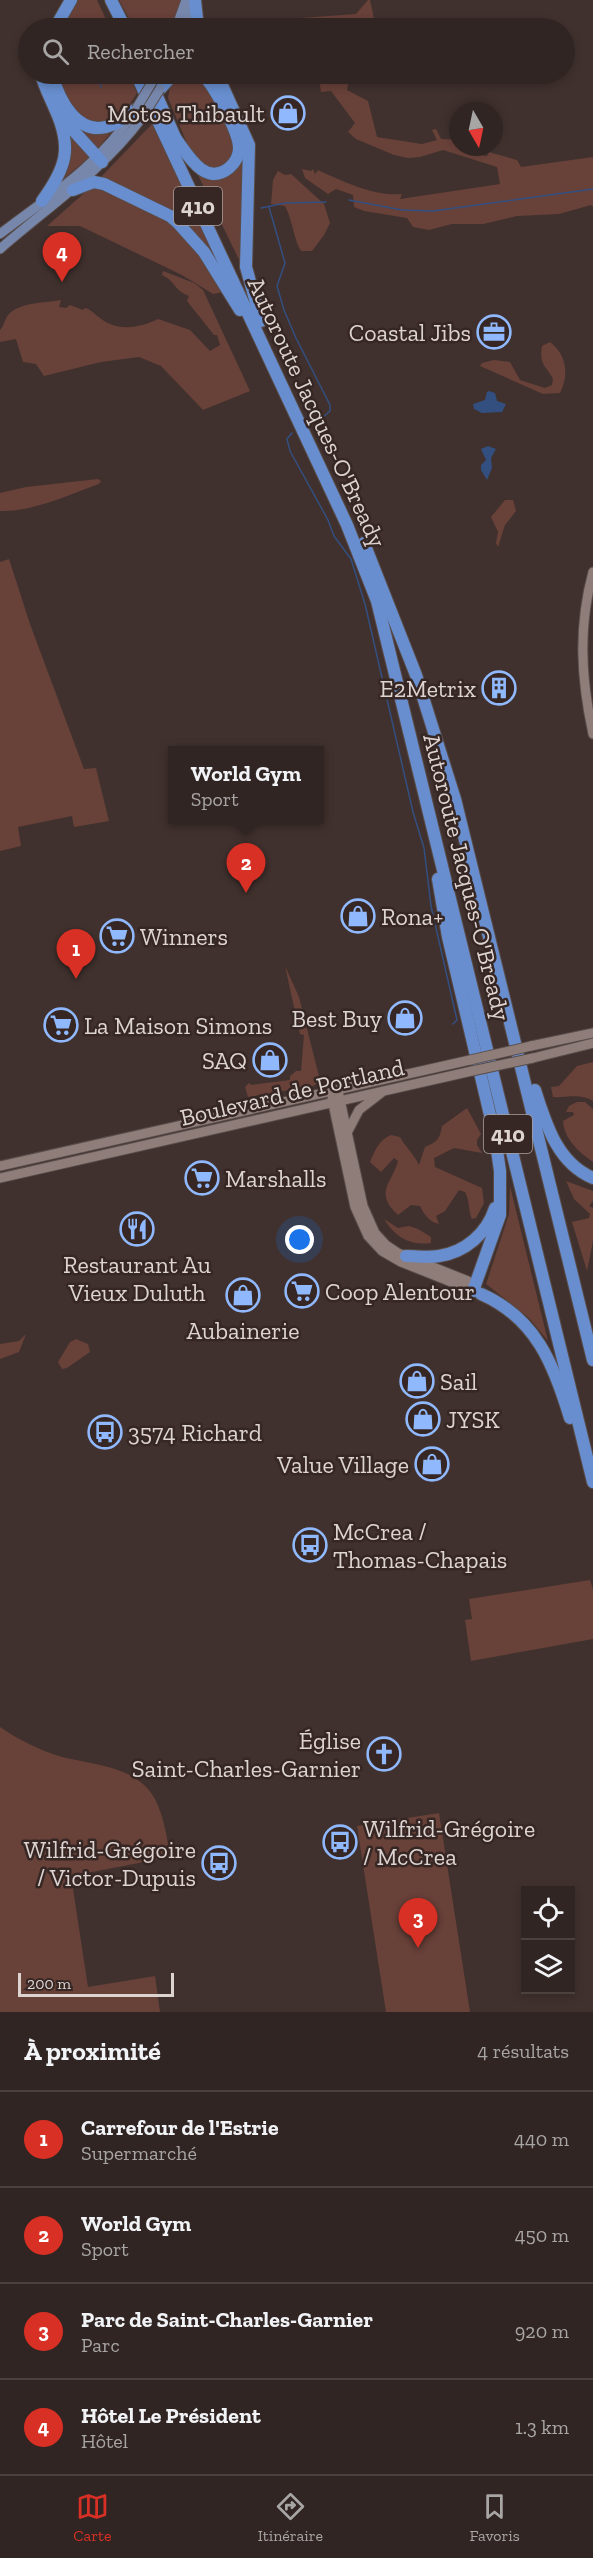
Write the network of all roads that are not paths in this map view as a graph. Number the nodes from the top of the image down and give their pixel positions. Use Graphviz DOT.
graph roads {
  1 [pos="71,0"];
  2 [pos="102,0"];
  3 [pos="111,0"];
  4 [pos="186,0"];
  5 [pos="195,0"];
  6 [pos="61,18"];
  7 [pos="111,18"];
  8 [pos="120,18"];
  9 [pos="180,18"];
  10 [pos="189,18"];
  11 [pos="197,18"];
  12 [pos="45,84"];
  13 [pos="56,84"];
  14 [pos="141,84"];
  15 [pos="151,84"];
  16 [pos="160,84"];
  17 [pos="160,84"];
  18 [pos="211,84"];
  19 [pos="220,84"];
  20 [pos="57,113"];
  21 [pos="138,114"];
  22 [pos="176,139"];
  23 [pos="99,160"];
  24 [pos="73,189"];
  25 [pos="42,201"];
  26 [pos="0,234"];
  27 [pos="0,249"];
  28 [pos="261,321"];
  29 [pos="260,339"];
  30 [pos="593,572"];
  31 [pos="593,734"];
  32 [pos="424,786"];
  33 [pos="501,984"];
  34 [pos="593,1033"];
  35 [pos="593,1043"];
  36 [pos="334,1090"];
  37 [pos="383,1091"];
  38 [pos="336,1102"];
  39 [pos="347,1133"];
  40 [pos="0,1166"];
  41 [pos="500,1171"];
  42 [pos="0,1178"];
  43 [pos="593,1178"];
  44 [pos="406,1256"];
  45 [pos="476,1290"];
  46 [pos="593,1360"];
  47 [pos="593,1482"];
  48 [pos="593,1494"];
  1 -- 6 [label="highway"];
  2 -- 7 [label="highway"];
  3 -- 8 [label="highway"];
  4 -- 9 [label="main road"];
  5 -- 10 [label="main road"];
  5 -- 11 [label="highway"];
  12 -- 20 [label="highway"];
  13 -- 21 [label="highway"];
  14 -- 29 [label="highway, Autoroute Jacques-O'Bready / 410"];
  15 -- 22 [label="highway, Autoroute Jacques-O'Bready / 410"];
  16 -- 21 [label="main road, bridge"];
  17 -- 21 [label="main road, bridge"];
  18 -- 22 [label="highway"];
  19 -- 28 [label="highway"];
  20 -- 23 [label="highway"];
  20 -- 25 [label="highway"];
  21 -- 23 [label="main road"];
  22 -- 28 [label="highway, Autoroute Jacques-O'Bready / 410"];
  23 -- 24 [label="main road"];
  23 -- 25 [label="main road"];
  24 -- 27 [label="main road"];
  24 -- 29 [label="highway"];
  25 -- 26 [label="main road"];
  28 -- 33 [label="highway, Autoroute Jacques-O'Bready / 410"];
  29 -- 32 [label="highway, Autoroute Jacques-O'Bready / 410"];
  30 -- 31 [label="main road"];
  32 -- 41 [label="highway"];
  32 -- 47 [label="highway, Autoroute Jacques-O'Bready / 410"];
  33 -- 43 [label="highway"];
  33 -- 46 [label="highway, Autoroute Jacques-O'Bready / 410"];
  34 -- 36 [label="main road, Boulevard de Portland, bridge"];
  35 -- 37 [label="main road, Boulevard de Portland, bridge"];
  36 -- 38 [label="main road"];
  36 -- 40 [label="main road, Boulevard de Portland"];
  37 -- 38 [label="main road, Boulevard de Portland"];
  37 -- 39 [label="main road"];
  38 -- 39 [label="main road"];
  38 -- 42 [label="main road, Boulevard de Portland"];
  38 -- 45 [label="main road"];
  39 -- 44 [label="main road"];
  41 -- 44 [label="highway"];
  41 -- 45 [label="highway"];
  44 -- 45 [label="main road"];
  45 -- 48 [label="highway"];
}
